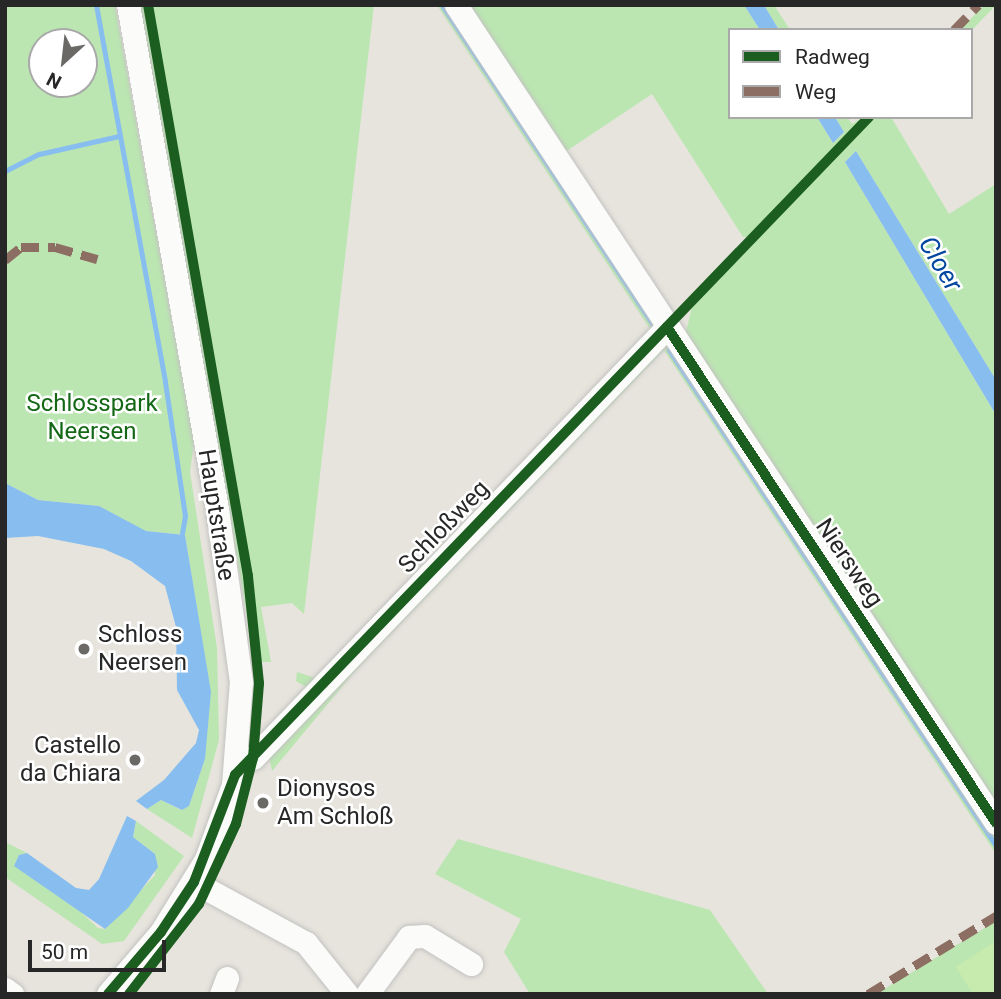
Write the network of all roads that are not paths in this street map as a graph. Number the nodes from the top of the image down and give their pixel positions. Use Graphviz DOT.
graph roads {
  1 [pos="128,5"];
  2 [pos="456,5"];
  3 [pos="667,327"];
  4 [pos="253,758"];
  5 [pos="996,823"];
  6 [pos="194,881"];
  7 [pos="471,964"];
  8 [pos="5,989"];
  9 [pos="12,994"];
  10 [pos="108,994"];
  11 [pos="347,994"];
  12 [pos="368,994"];
  1 -- 6 [label="street, Hauptstraße"];
  2 -- 3 [label="street, Niersweg"];
  3 -- 4 [label="street, Schloßweg"];
  3 -- 5 [label="street, Niersweg"];
  6 -- 10 [label="street, Hauptstraße"];
  6 -- 11 [label="street"];
  7 -- 12 [label="street"];
  8 -- 9 [label="street"];
}
